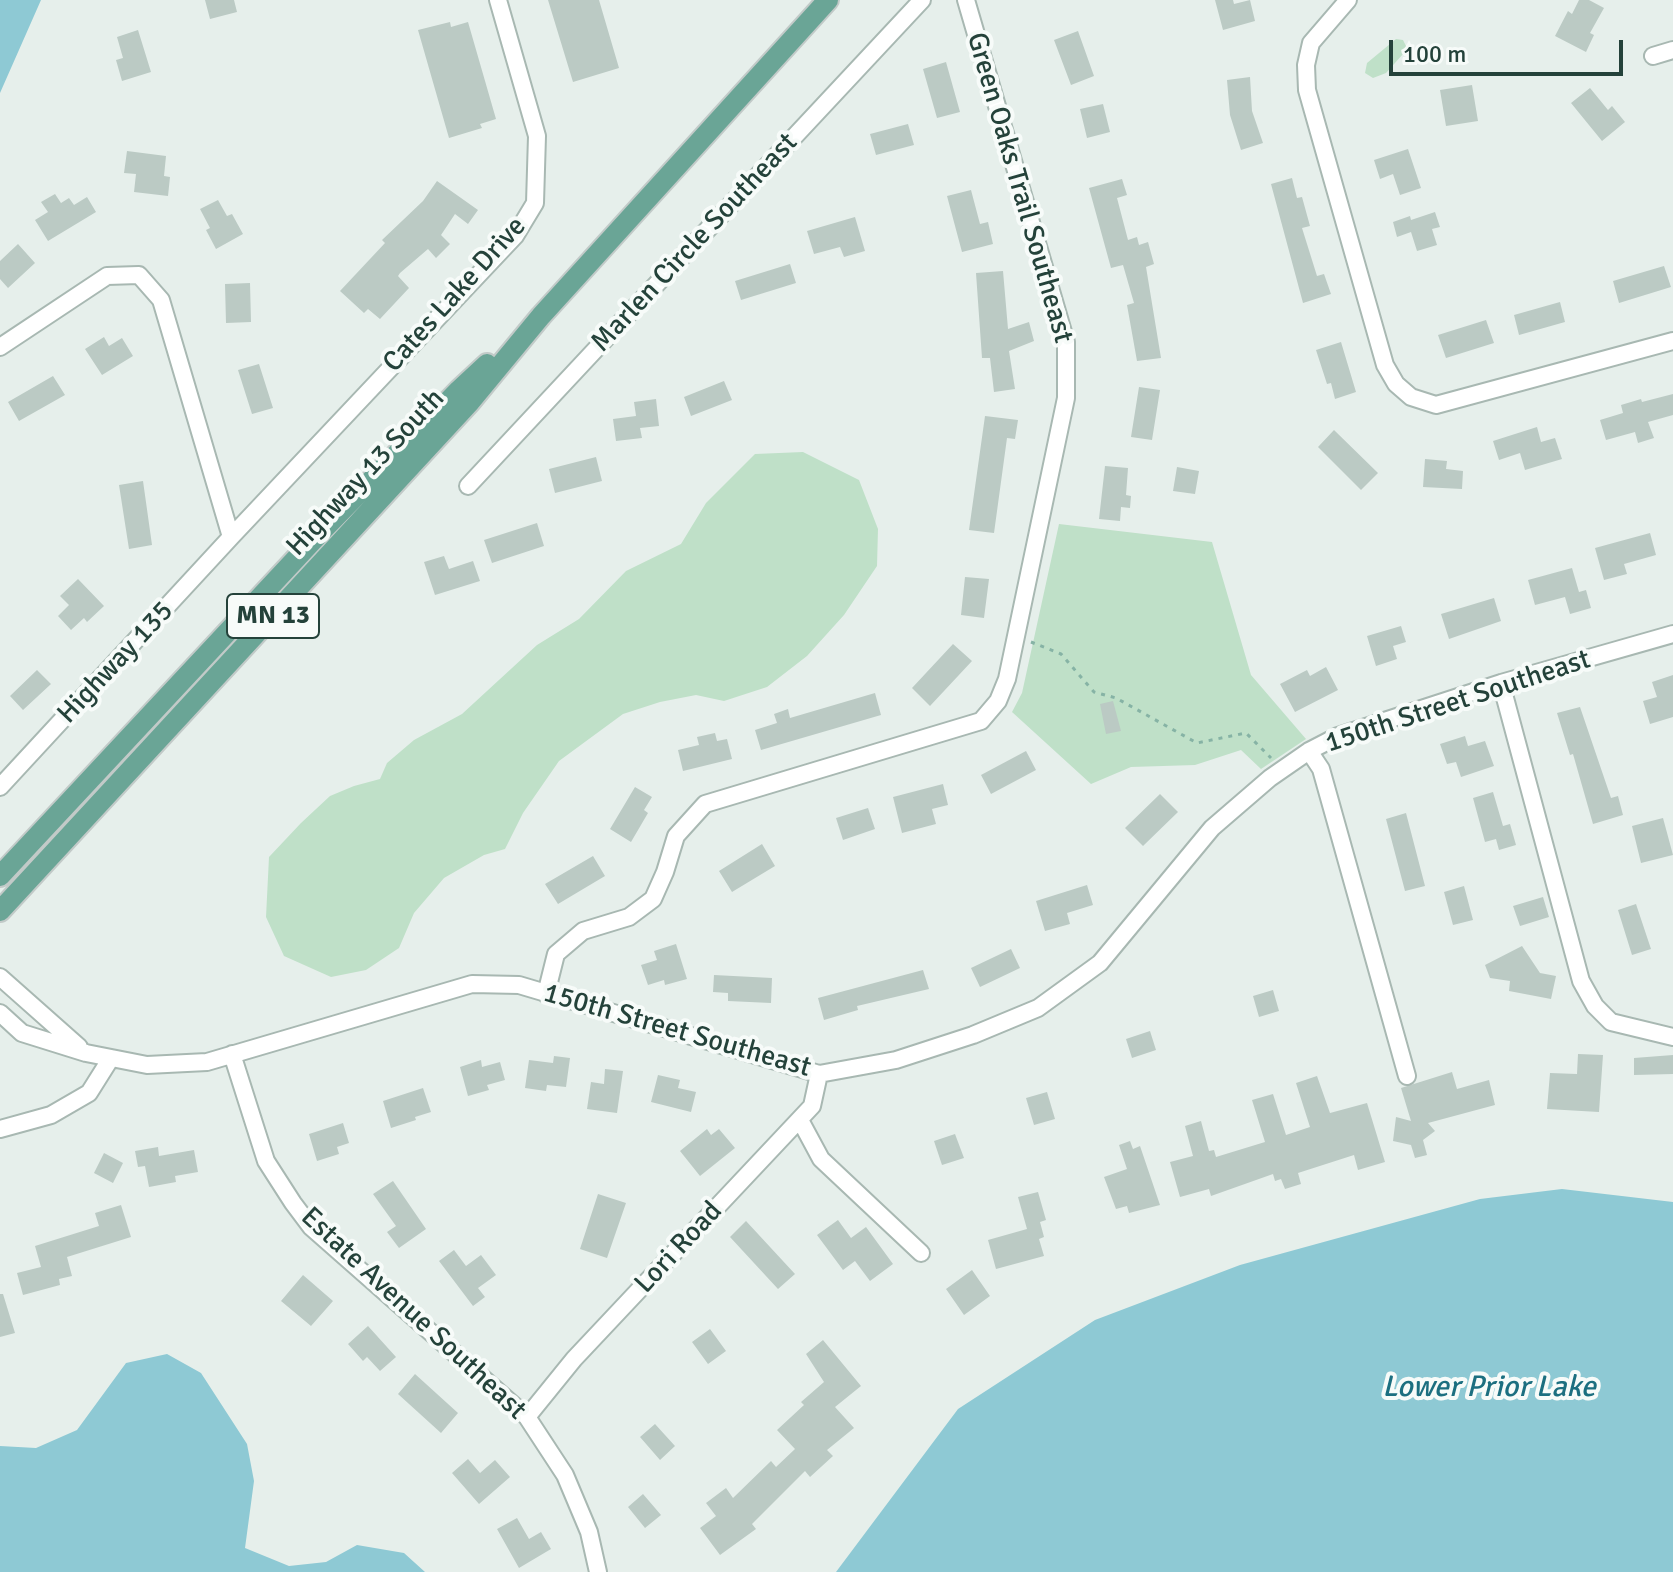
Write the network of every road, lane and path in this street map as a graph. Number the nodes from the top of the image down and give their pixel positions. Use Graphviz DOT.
graph roads {
  1 [pos="498,0"];
  2 [pos="828,0"];
  3 [pos="922,0"];
  4 [pos="966,0"];
  5 [pos="1348,0"];
  6 [pos="1673,50"];
  7 [pos="1653,56"];
  8 [pos="541,316"];
  9 [pos="1673,341"];
  10 [pos="0,347"];
  11 [pos="468,486"];
  12 [pos="231,537"];
  13 [pos="1673,634"];
  14 [pos="1015,638"];
  15 [pos="1501,683"];
  16 [pos="1309,751"];
  17 [pos="1281,770"];
  18 [pos="0,787"];
  19 [pos="0,876"];
  20 [pos="0,911"];
  21 [pos="0,977"];
  22 [pos="546,994"];
  23 [pos="0,1013"];
  24 [pos="1673,1037"];
  25 [pos="86,1053"];
  26 [pos="232,1054"];
  27 [pos="111,1058"];
  28 [pos="819,1074"];
  29 [pos="1407,1076"];
  30 [pos="800,1120"];
  31 [pos="0,1129"];
  32 [pos="921,1253"];
  33 [pos="527,1417"];
  34 [pos="598,1572"];
  1 -- 12 [label="street, Cates Lake Drive"];
  2 -- 8 [label="main road, Highway 13 South / MN 13"];
  3 -- 11 [label="street, Marlen Circle Southeast"];
  4 -- 14 [label="street, Green Oaks Trail Southeast"];
  5 -- 9 [label="street"];
  6 -- 7 [label="street"];
  8 -- 19 [label="main road, Highway 13 South / MN 13"];
  8 -- 20 [label="main road, Highway 13 South / MN 13"];
  10 -- 12 [label="street"];
  12 -- 18 [label="street, Highway 135"];
  13 -- 15 [label="street, 150th Street Southeast"];
  14 -- 17 [label="path"];
  14 -- 22 [label="street, Green Oaks Trail Southeast"];
  15 -- 16 [label="street, 150th Street Southeast"];
  15 -- 24 [label="street"];
  16 -- 17 [label="street, 150th Street Southeast"];
  16 -- 29 [label="street"];
  17 -- 28 [label="street, 150th Street Southeast"];
  21 -- 25 [label="street"];
  22 -- 26 [label="street, 150th Street Southeast"];
  22 -- 28 [label="street, 150th Street Southeast"];
  23 -- 25 [label="street, 150th Street Southeast"];
  25 -- 27 [label="street, 150th Street Southeast"];
  26 -- 27 [label="street, 150th Street Southeast"];
  26 -- 33 [label="street, Estate Avenue Southeast"];
  27 -- 31 [label="street"];
  28 -- 30 [label="street, Lori Road"];
  30 -- 32 [label="street"];
  30 -- 33 [label="street, Lori Road"];
  33 -- 34 [label="street, Estate Avenue Southeast"];
}
